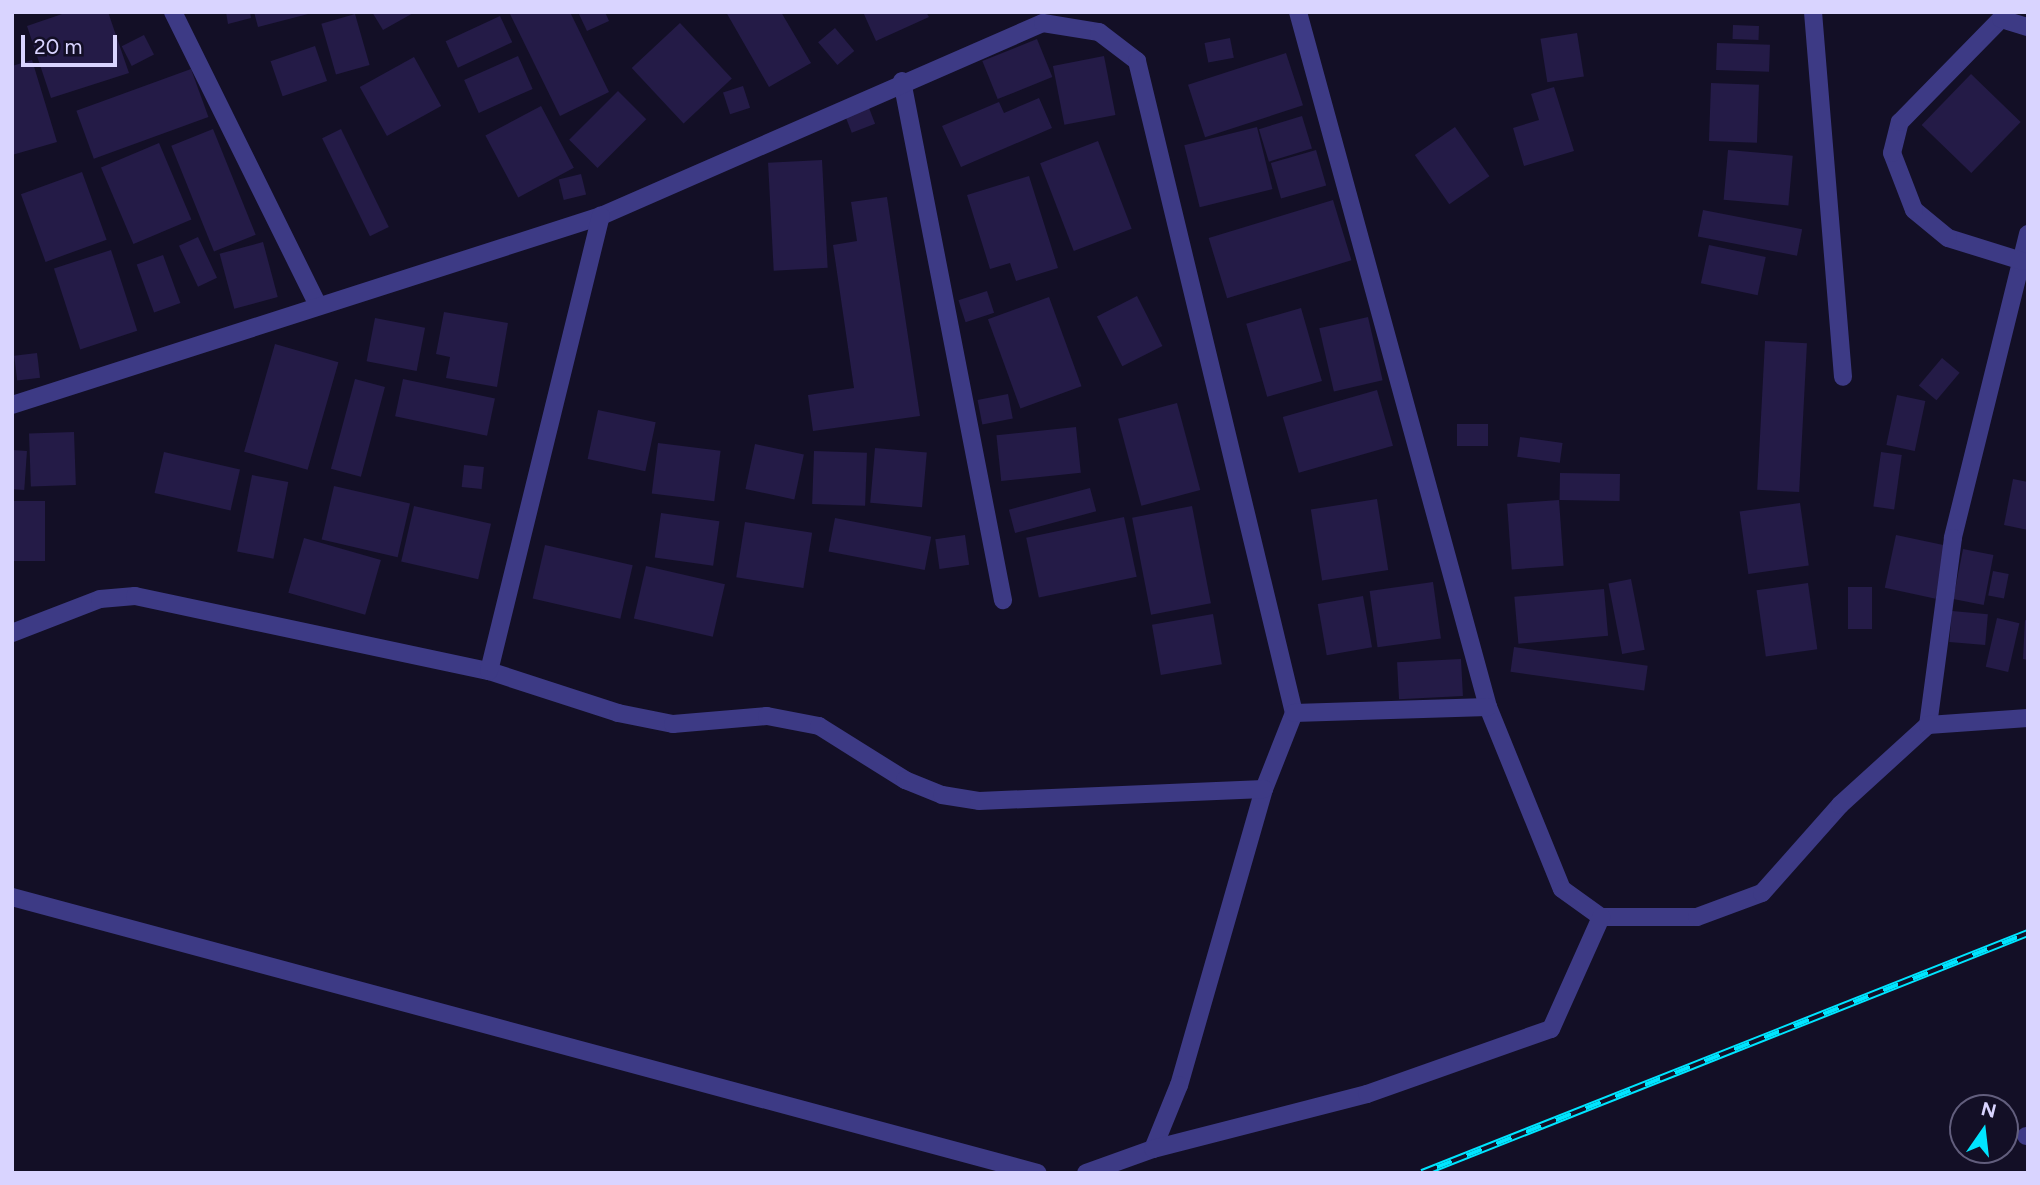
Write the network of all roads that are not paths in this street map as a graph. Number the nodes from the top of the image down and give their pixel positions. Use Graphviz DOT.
graph roads {
  1 [pos="173,12"];
  2 [pos="1298,12"];
  3 [pos="1813,12"];
  4 [pos="2028,27"];
  5 [pos="902,81"];
  6 [pos="600,216"];
  7 [pos="2028,234"];
  8 [pos="2022,261"];
  9 [pos="317,304"];
  10 [pos="1843,377"];
  11 [pos="12,405"];
  12 [pos="1003,600"];
  13 [pos="12,633"];
  14 [pos="489,671"];
  15 [pos="1488,707"];
  16 [pos="1294,713"];
  17 [pos="2028,718"];
  18 [pos="1928,724"];
  19 [pos="1264,789"];
  20 [pos="12,897"];
  21 [pos="1601,917"];
  22 [pos="1153,1149"];
  23 [pos="1038,1173"];
  24 [pos="1086,1173"];
  1 -- 9 [label="street"];
  2 -- 15 [label="street"];
  3 -- 10 [label="street"];
  4 -- 8 [label="street"];
  5 -- 6 [label="street"];
  5 -- 12 [label="street"];
  5 -- 16 [label="street"];
  6 -- 9 [label="street"];
  6 -- 14 [label="street"];
  7 -- 8 [label="street"];
  8 -- 18 [label="street"];
  9 -- 11 [label="street"];
  13 -- 14 [label="street"];
  14 -- 19 [label="street"];
  15 -- 16 [label="street"];
  15 -- 21 [label="street"];
  16 -- 19 [label="street"];
  17 -- 18 [label="street"];
  18 -- 21 [label="street"];
  19 -- 22 [label="street"];
  20 -- 23 [label="street"];
  21 -- 22 [label="street"];
  22 -- 24 [label="street"];
}
